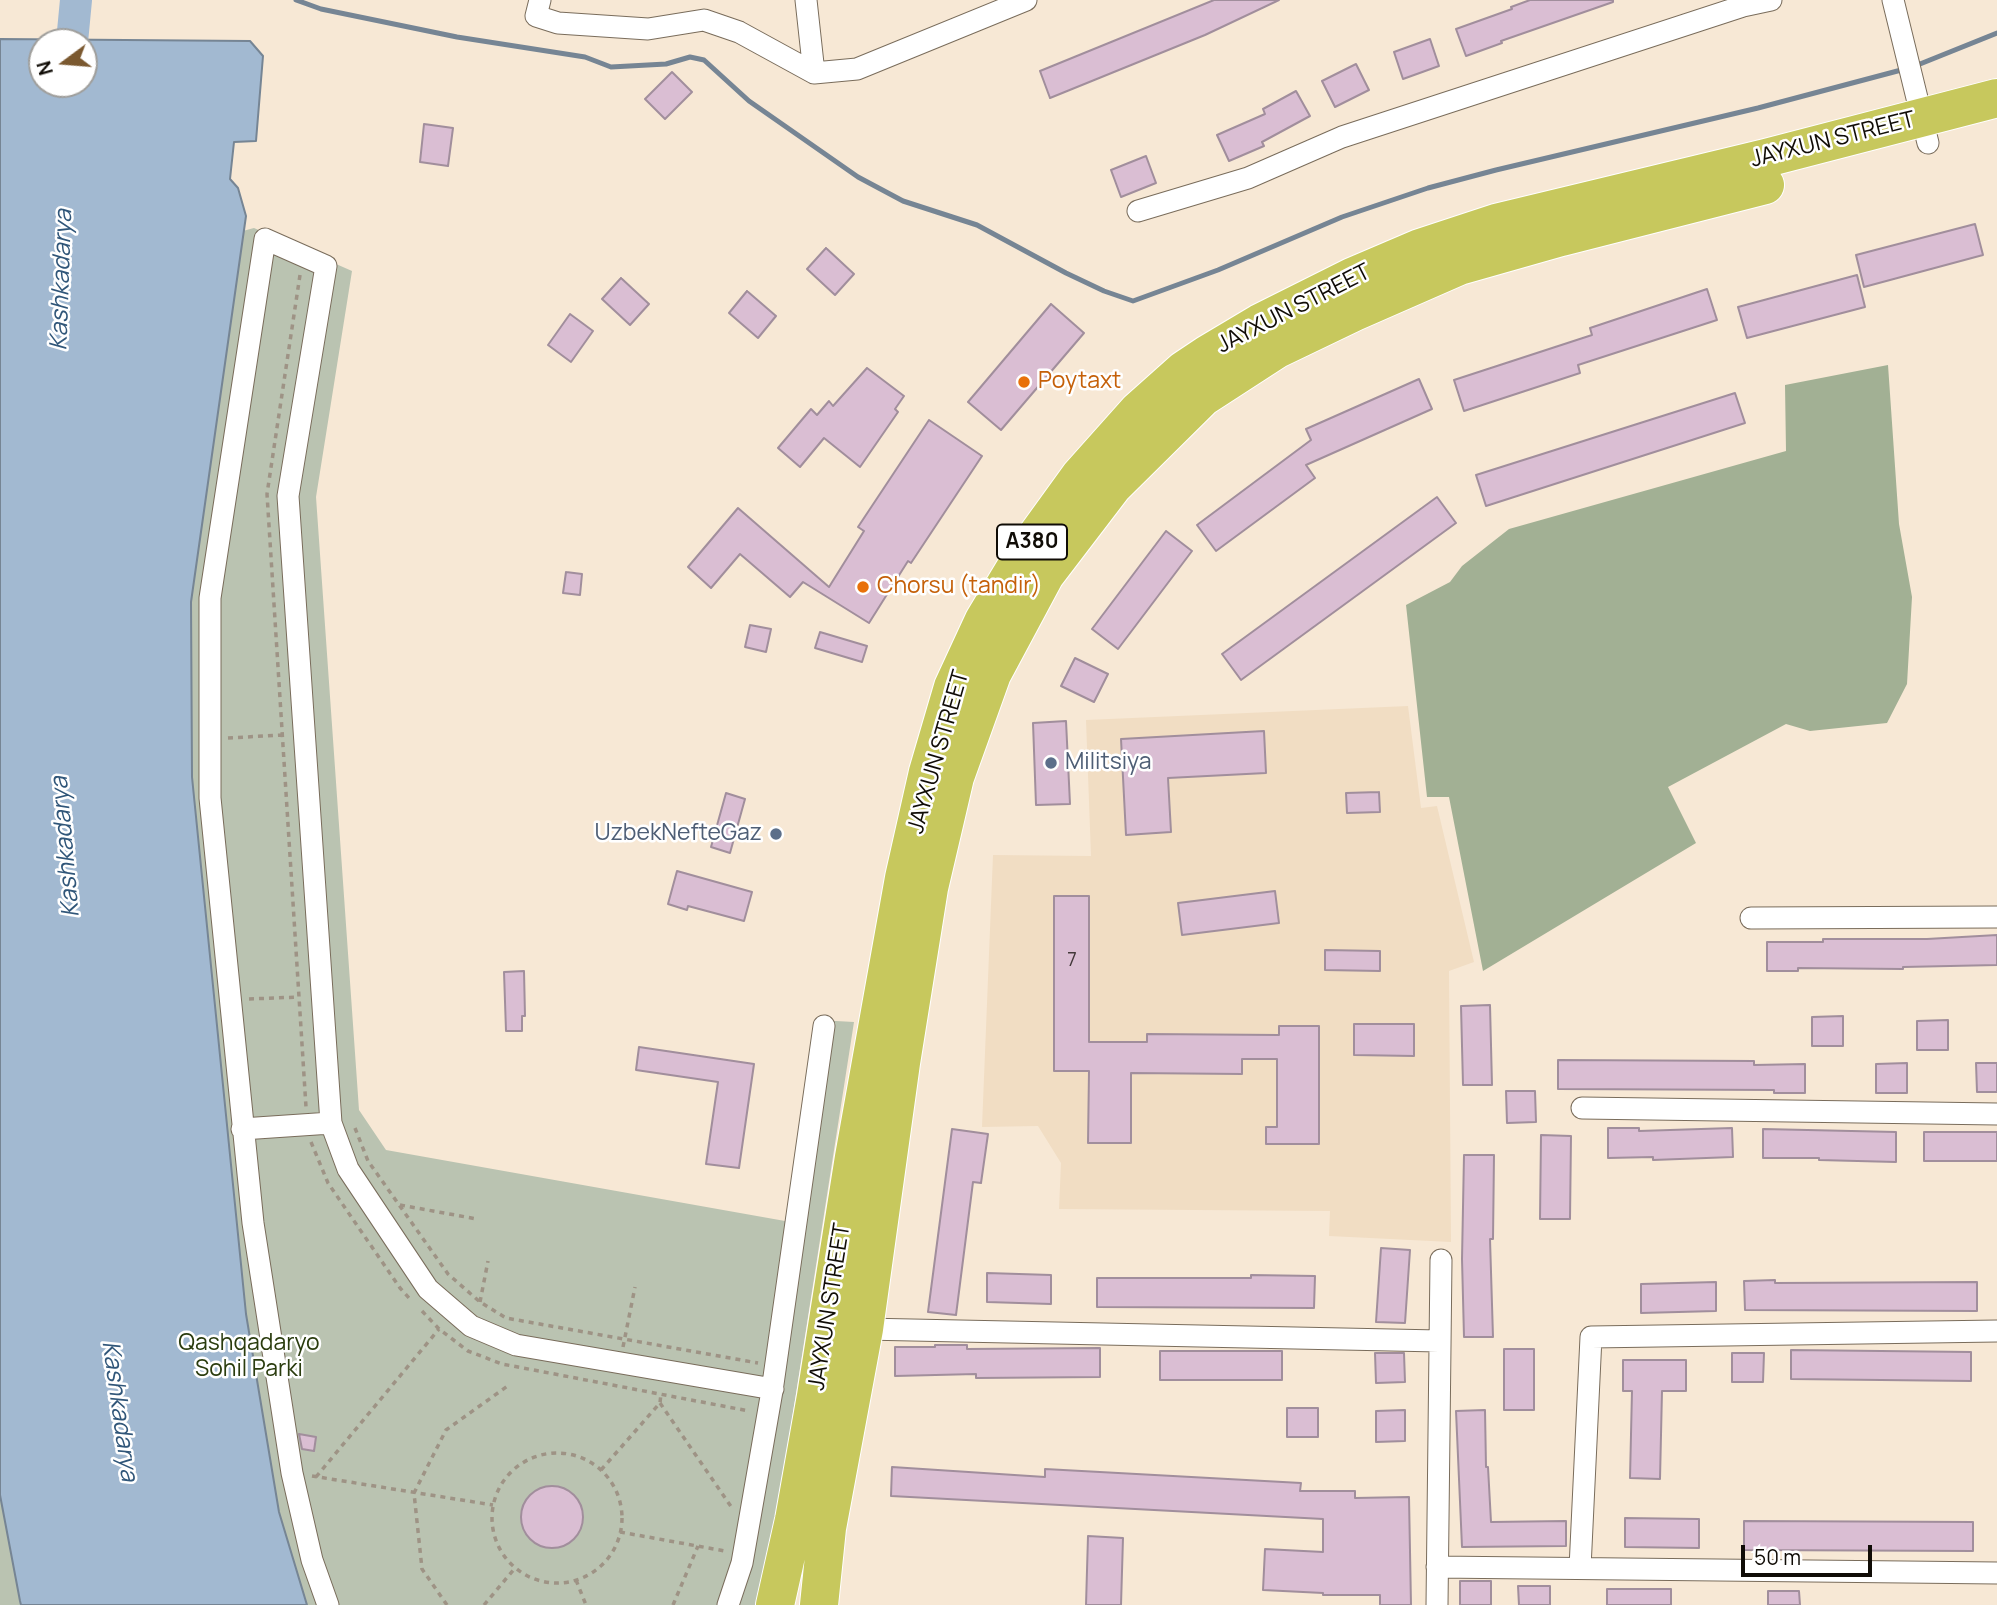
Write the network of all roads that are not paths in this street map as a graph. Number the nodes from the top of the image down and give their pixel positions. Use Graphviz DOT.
graph roads {
  1 [pos="540,0"];
  2 [pos="806,0"];
  3 [pos="1026,0"];
  4 [pos="1771,0"];
  5 [pos="1893,0"];
  6 [pos="814,73"];
  7 [pos="1997,98"];
  8 [pos="1921,115"];
  9 [pos="1997,125"];
  10 [pos="1138,211"];
  11 [pos="1997,917"];
  12 [pos="1751,918"];
  13 [pos="824,1026"];
  14 [pos="1582,1108"];
  15 [pos="1997,1114"];
  16 [pos="333,1127"];
  17 [pos="242,1129"];
  18 [pos="1441,1260"];
  19 [pos="864,1329"];
  20 [pos="1997,1331"];
  21 [pos="1439,1341"];
  22 [pos="773,1389"];
  23 [pos="811,1524"];
  24 [pos="1437,1567"];
  25 [pos="1580,1568"];
  26 [pos="1997,1573"];
  27 [pos="777,1602"];
  28 [pos="328,1605"];
  29 [pos="728,1605"];
  30 [pos="819,1605"];
  31 [pos="1437,1605"];
  1 -- 6 [label="street"];
  2 -- 6 [label="street"];
  3 -- 6 [label="street"];
  4 -- 10 [label="street"];
  5 -- 8 [label="street"];
  7 -- 8 [label="highway, JAYXUN STREET / A380"];
  8 -- 9 [label="highway, JAYXUN STREET / A380"];
  8 -- 19 [label="highway, JAYXUN STREET / A380"];
  8 -- 23 [label="highway, JAYXUN STREET / A380"];
  11 -- 12 [label="street"];
  13 -- 22 [label="street"];
  14 -- 15 [label="street"];
  16 -- 17 [label="street"];
  16 -- 17 [label="street"];
  16 -- 22 [label="street"];
  17 -- 28 [label="street"];
  18 -- 21 [label="street"];
  19 -- 21 [label="street"];
  19 -- 23 [label="highway, JAYXUN STREET / A380"];
  20 -- 25 [label="street"];
  21 -- 24 [label="street"];
  22 -- 29 [label="street"];
  23 -- 27 [label="highway, JAYXUN STREET / A380"];
  23 -- 30 [label="highway, JAYXUN STREET / A380"];
  24 -- 25 [label="street"];
  24 -- 31 [label="street"];
  25 -- 26 [label="street"];
}
